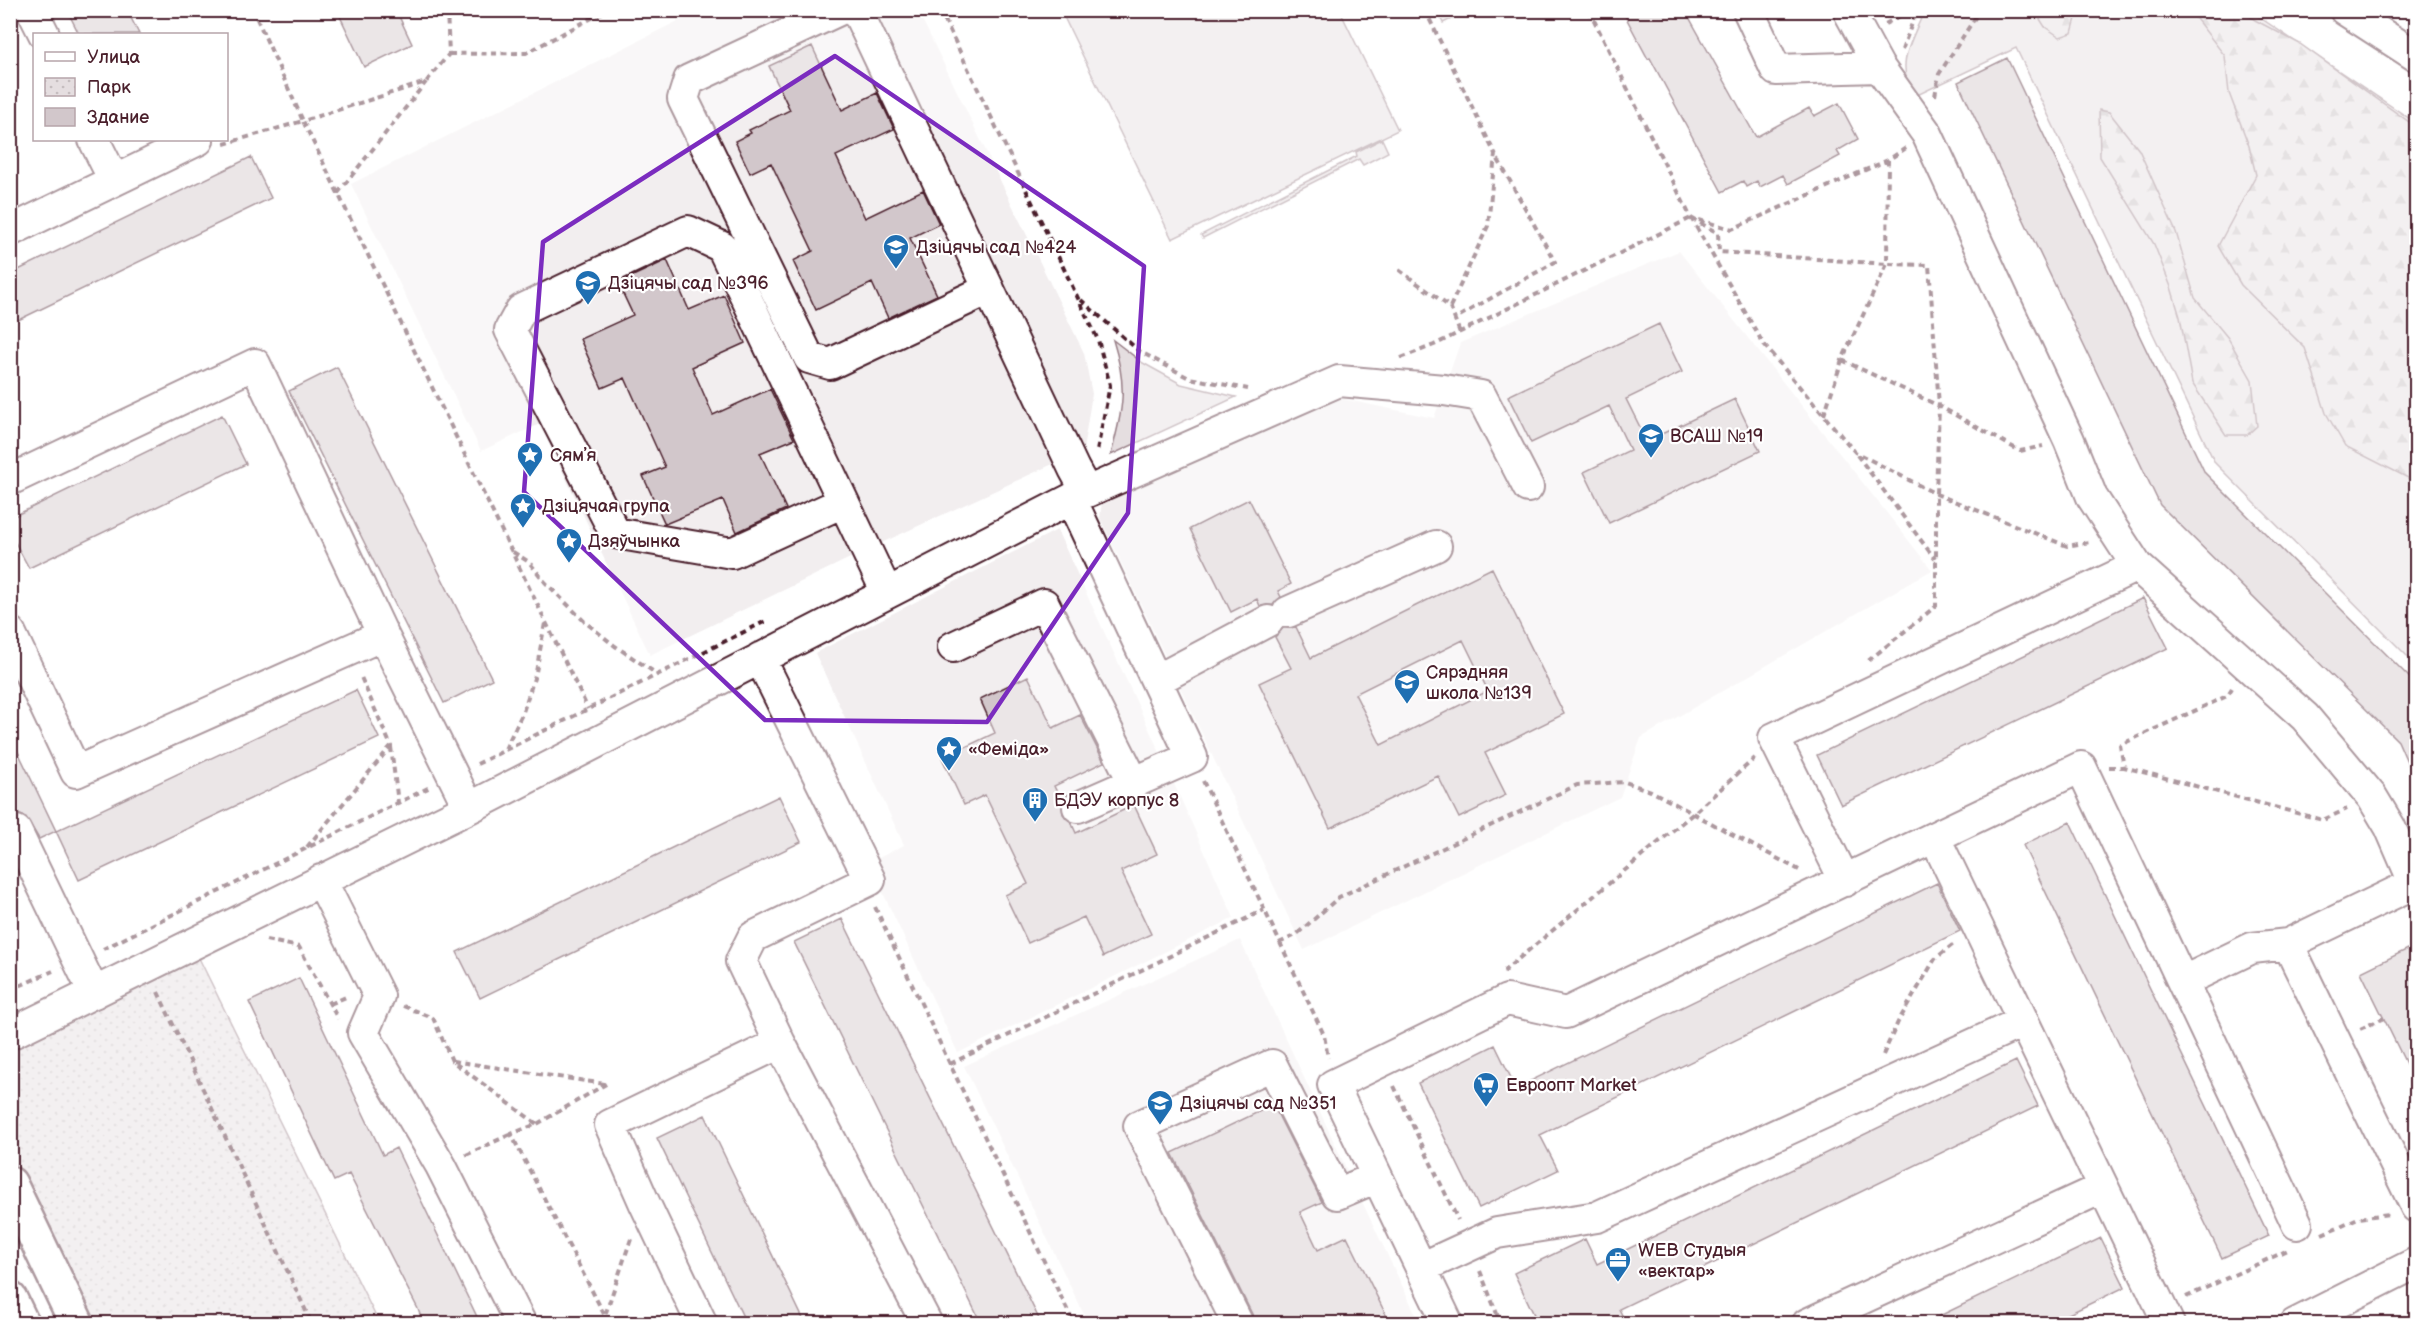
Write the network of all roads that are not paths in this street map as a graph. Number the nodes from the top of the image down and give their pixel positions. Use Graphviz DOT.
graph roads {
  1 [pos="32,10"];
  2 [pos="839,10"];
  3 [pos="852,10"];
  4 [pos="1748,10"];
  5 [pos="1848,10"];
  6 [pos="2345,10"];
  7 [pos="44,33"];
  8 [pos="2416,56"];
  9 [pos="1884,74"];
  10 [pos="94,141"];
  11 [pos="196,141"];
  12 [pos="114,180"];
  13 [pos="10,231"];
  14 [pos="989,289"];
  15 [pos="10,480"];
  16 [pos="1077,486"];
  17 [pos="1528,488"];
  18 [pos="843,502"];
  19 [pos="1436,546"];
  20 [pos="2137,566"];
  21 [pos="887,593"];
  22 [pos="10,632"];
  23 [pos="384,635"];
  24 [pos="953,647"];
  25 [pos="760,658"];
  26 [pos="1157,680"];
  27 [pos="1134,783"];
  28 [pos="1078,807"];
  29 [pos="469,808"];
  30 [pos="16,831"];
  31 [pos="1935,838"];
  32 [pos="321,880"];
  33 [pos="1838,884"];
  34 [pos="2416,885"];
  35 [pos="2288,944"];
  36 [pos="2184,981"];
  37 [pos="94,993"];
  38 [pos="2022,1022"];
  39 [pos="10,1034"];
  40 [pos="780,1043"];
  41 [pos="1377,1177"];
  42 [pos="10,1184"];
  43 [pos="2102,1188"];
  44 [pos="2405,1210"];
  45 [pos="2301,1237"];
  46 [pos="2416,1263"];
  47 [pos="1421,1268"];
  48 [pos="10,1299"];
  49 [pos="2166,1316"];
  50 [pos="22,1323"];
  51 [pos="77,1323"];
  52 [pos="521,1323"];
  53 [pos="702,1323"];
  54 [pos="927,1323"];
  55 [pos="1238,1323"];
  56 [pos="1448,1323"];
  57 [pos="1807,1323"];
  58 [pos="2295,1323"];
  1 -- 7 [label="street"];
  2 -- 14 [label="street"];
  3 -- 14 [label="street"];
  4 -- 9 [label="street"];
  5 -- 9 [label="street"];
  6 -- 8 [label="street"];
  9 -- 20 [label="street"];
  10 -- 12 [label="street"];
  11 -- 12 [label="street"];
  12 -- 13 [label="street"];
  14 -- 16 [label="street"];
  15 -- 23 [label="street"];
  16 -- 17 [label="street"];
  16 -- 21 [label="street"];
  16 -- 26 [label="street"];
  18 -- 18 [label="street"];
  18 -- 21 [label="street"];
  19 -- 26 [label="street"];
  20 -- 33 [label="street"];
  20 -- 34 [label="street"];
  21 -- 25 [label="street"];
  22 -- 23 [label="street"];
  23 -- 29 [label="street"];
  24 -- 27 [label="street"];
  25 -- 29 [label="street"];
  25 -- 40 [label="street"];
  26 -- 27 [label="street"];
  27 -- 28 [label="street"];
  29 -- 32 [label="street"];
  30 -- 37 [label="street"];
  31 -- 33 [label="street"];
  31 -- 36 [label="street"];
  31 -- 38 [label="street"];
  32 -- 37 [label="street"];
  32 -- 52 [label="street"];
  33 -- 41 [label="street"];
  34 -- 35 [label="street"];
  35 -- 36 [label="street"];
  35 -- 44 [label="street"];
  36 -- 45 [label="street"];
  37 -- 39 [label="street"];
  38 -- 43 [label="street"];
  38 -- 47 [label="street"];
  40 -- 53 [label="street"];
  40 -- 54 [label="street"];
  41 -- 47 [label="street"];
  41 -- 55 [label="street"];
  42 -- 51 [label="main road"];
  43 -- 49 [label="street"];
  43 -- 57 [label="street"];
  46 -- 58 [label="street"];
  47 -- 56 [label="street"];
  48 -- 50 [label="main road"];
}
